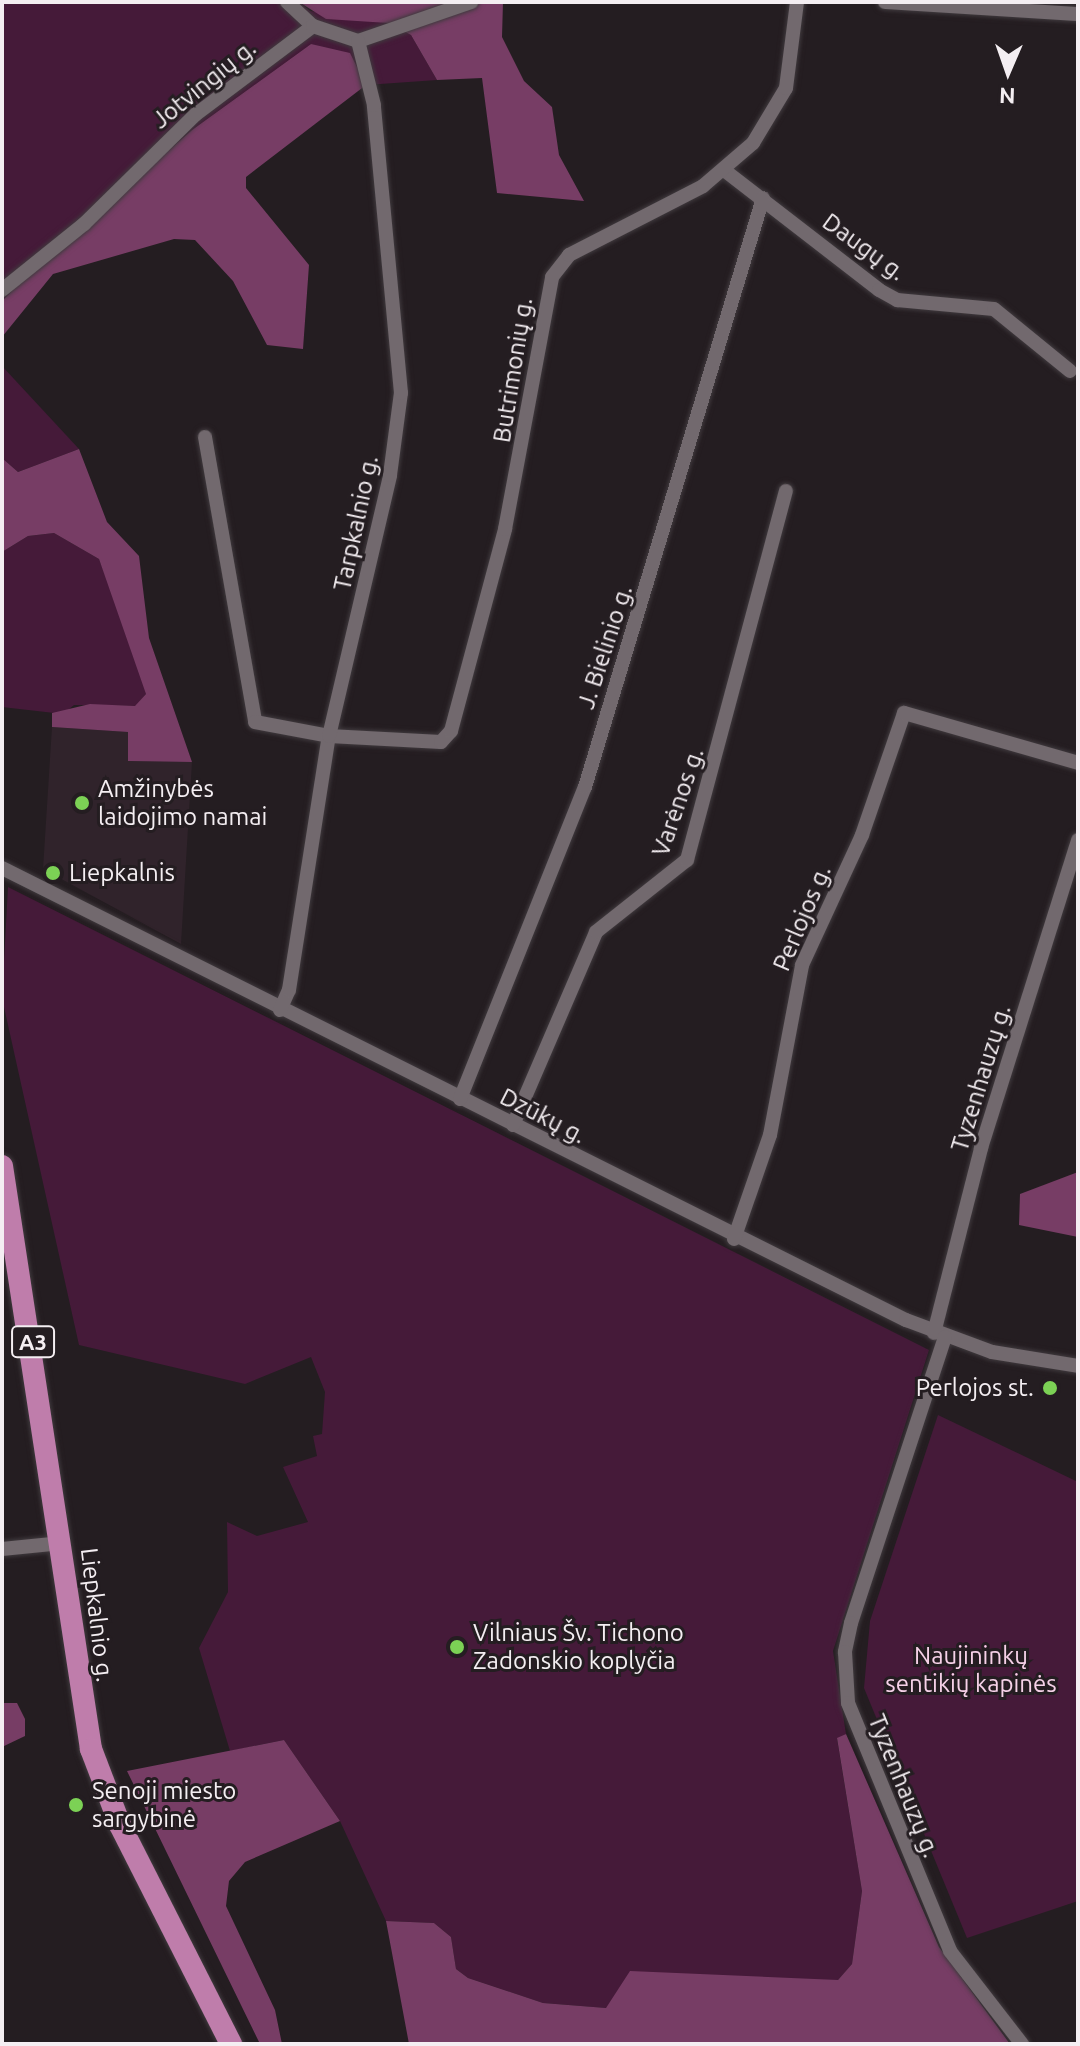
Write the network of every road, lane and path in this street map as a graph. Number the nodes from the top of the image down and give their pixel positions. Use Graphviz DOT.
graph roads {
  1 [pos="287,2"];
  2 [pos="471,2"];
  3 [pos="797,2"];
  4 [pos="885,2"];
  5 [pos="1078,14"];
  6 [pos="313,26"];
  7 [pos="358,41"];
  8 [pos="724,170"];
  9 [pos="763,198"];
  10 [pos="2,290"];
  11 [pos="1070,371"];
  12 [pos="205,437"];
  13 [pos="786,491"];
  14 [pos="329,736"];
  15 [pos="1078,763"];
  16 [pos="1078,840"];
  17 [pos="2,868"];
  18 [pos="280,1010"];
  19 [pos="460,1099"];
  20 [pos="513,1125"];
  21 [pos="2,1166"];
  22 [pos="734,1239"];
  23 [pos="940,1335"];
  24 [pos="1078,1366"];
  25 [pos="62,1543"];
  26 [pos="2,1549"];
  27 [pos="231,2044"];
  28 [pos="1022,2044"];
  1 -- 6 [label="street"];
  2 -- 7 [label="street"];
  3 -- 8 [label="street, Butrimonių g."];
  4 -- 5 [label="street"];
  6 -- 7 [label="street"];
  6 -- 10 [label="street, Jotvingių g."];
  7 -- 14 [label="street, Tarpkalnio g."];
  8 -- 9 [label="street, Daugų g."];
  8 -- 14 [label="street, Butrimonių g."];
  9 -- 11 [label="street, Daugų g."];
  9 -- 19 [label="street, J. Bielinio g."];
  12 -- 14 [label="street"];
  13 -- 20 [label="street, Varėnos g."];
  14 -- 18 [label="street, Tarpkalnio g."];
  15 -- 22 [label="street, Perlojos g."];
  16 -- 23 [label="street, Tyzenhauzų g."];
  17 -- 18 [label="street, Dzūkų g."];
  18 -- 19 [label="street, Dzūkų g."];
  19 -- 20 [label="street, Dzūkų g."];
  20 -- 22 [label="street, Dzūkų g."];
  21 -- 25 [label="main road, Liepkalnio g. / A3"];
  22 -- 23 [label="street, Dzūkų g."];
  23 -- 24 [label="street, Dzūkų g."];
  23 -- 28 [label="street, Tyzenhauzų g."];
  25 -- 26 [label="street"];
  25 -- 27 [label="main road, Liepkalnio g. / A3"];
}
